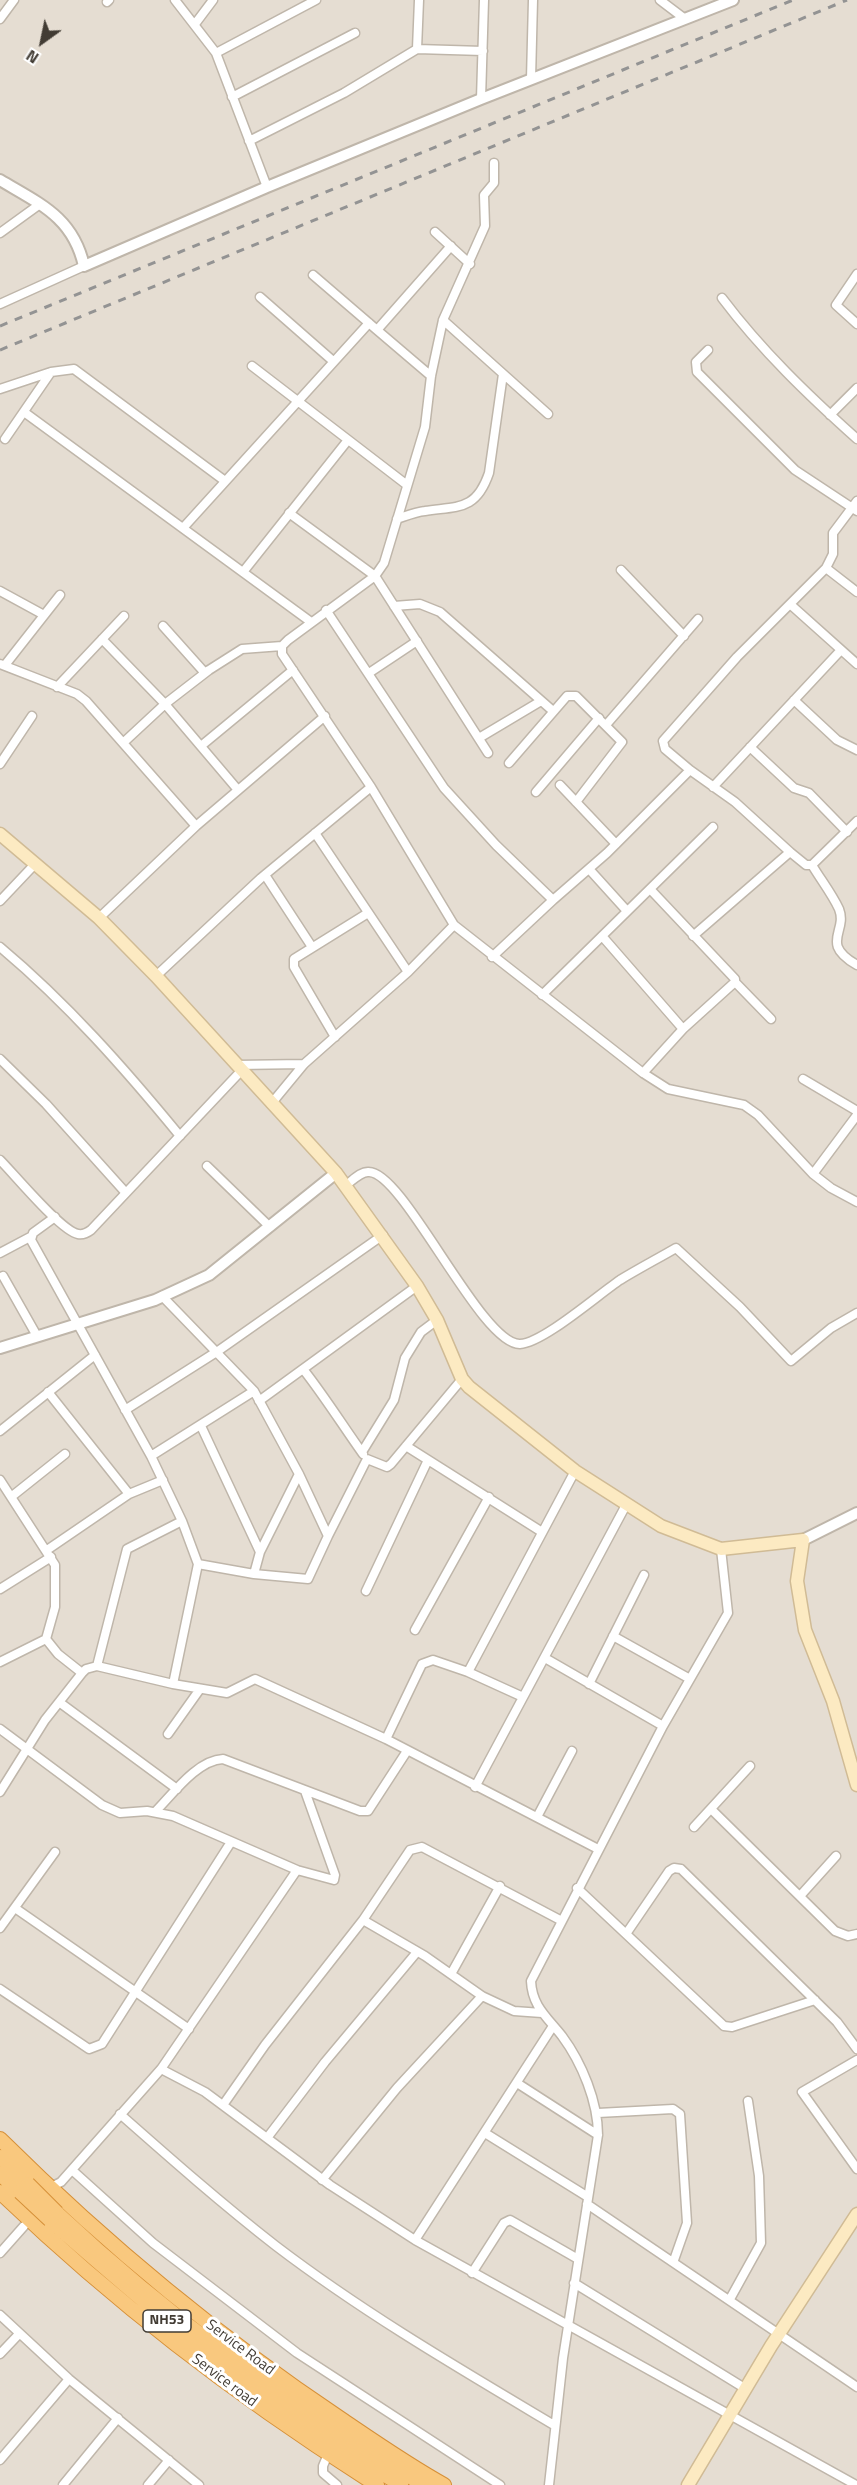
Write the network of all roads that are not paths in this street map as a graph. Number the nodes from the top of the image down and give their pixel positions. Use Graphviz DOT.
graph roads {
  1 [pos="14,0"];
  2 [pos="175,0"];
  3 [pos="213,0"];
  4 [pos="316,0"];
  5 [pos="419,0"];
  6 [pos="484,0"];
  7 [pos="533,0"];
  8 [pos="660,0"];
  9 [pos="733,0"];
  10 [pos="0,19"];
  11 [pos="685,19"];
  12 [pos="195,24"];
  13 [pos="355,33"];
  14 [pos="417,50"];
  15 [pos="483,51"];
  16 [pos="216,53"];
  17 [pos="531,80"];
  18 [pos="232,97"];
  19 [pos="482,99"];
  20 [pos="249,141"];
  21 [pos="494,163"];
  22 [pos="0,180"];
  23 [pos="267,187"];
  24 [pos="40,204"];
  25 [pos="435,232"];
  26 [pos="0,233"];
  27 [pos="451,246"];
  28 [pos="470,264"];
  29 [pos="84,266"];
  30 [pos="857,274"];
  31 [pos="313,275"];
  32 [pos="260,297"];
  33 [pos="722,298"];
  34 [pos="0,304"];
  35 [pos="443,320"];
  36 [pos="369,322"];
  37 [pos="857,324"];
  38 [pos="377,330"];
  39 [pos="708,350"];
  40 [pos="333,361"];
  41 [pos="252,366"];
  42 [pos="51,372"];
  43 [pos="503,374"];
  44 [pos="430,376"];
  45 [pos="857,388"];
  46 [pos="0,389"];
  47 [pos="298,401"];
  48 [pos="24,412"];
  49 [pos="548,414"];
  50 [pos="830,415"];
  51 [pos="5,439"];
  52 [pos="857,439"];
  53 [pos="348,440"];
  54 [pos="225,481"];
  55 [pos="407,486"];
  56 [pos="855,507"];
  57 [pos="289,513"];
  58 [pos="397,519"];
  59 [pos="183,528"];
  60 [pos="826,568"];
  61 [pos="621,570"];
  62 [pos="243,572"];
  63 [pos="375,576"];
  64 [pos="0,591"];
  65 [pos="857,592"];
  66 [pos="60,595"];
  67 [pos="791,605"];
  68 [pos="394,606"];
  69 [pos="327,610"];
  70 [pos="44,615"];
  71 [pos="124,616"];
  72 [pos="698,620"];
  73 [pos="311,622"];
  74 [pos="163,626"];
  75 [pos="684,636"];
  76 [pos="102,639"];
  77 [pos="417,641"];
  78 [pos="282,646"];
  79 [pos="841,650"];
  80 [pos="2,664"];
  81 [pos="857,664"];
  82 [pos="293,670"];
  83 [pos="206,673"];
  84 [pos="369,673"];
  85 [pos="57,687"];
  86 [pos="794,700"];
  87 [pos="541,701"];
  88 [pos="165,704"];
  89 [pos="553,711"];
  90 [pos="32,716"];
  91 [pos="325,716"];
  92 [pos="602,721"];
  93 [pos="479,738"];
  94 [pos="123,743"];
  95 [pos="201,746"];
  96 [pos="750,747"];
  97 [pos="857,750"];
  98 [pos="488,753"];
  99 [pos="509,763"];
  100 [pos="0,764"];
  101 [pos="690,770"];
  102 [pos="560,785"];
  103 [pos="371,787"];
  104 [pos="713,787"];
  105 [pos="238,790"];
  106 [pos="536,792"];
  107 [pos="576,802"];
  108 [pos="857,821"];
  109 [pos="196,826"];
  110 [pos="713,826"];
  111 [pos="315,832"];
  112 [pos="846,832"];
  113 [pos="0,834"];
  114 [pos="616,844"];
  115 [pos="790,852"];
  116 [pos="35,864"];
  117 [pos="812,865"];
  118 [pos="589,869"];
  119 [pos="265,875"];
  120 [pos="650,889"];
  121 [pos="554,900"];
  122 [pos="0,901"];
  123 [pos="627,911"];
  124 [pos="368,913"];
  125 [pos="99,918"];
  126 [pos="454,925"];
  127 [pos="602,936"];
  128 [pos="693,936"];
  129 [pos="0,947"];
  130 [pos="312,947"];
  131 [pos="492,957"];
  132 [pos="857,965"];
  133 [pos="408,972"];
  134 [pos="156,976"];
  135 [pos="735,982"];
  136 [pos="543,995"];
  137 [pos="771,1019"];
  138 [pos="682,1029"];
  139 [pos="335,1037"];
  140 [pos="0,1059"];
  141 [pos="304,1064"];
  142 [pos="238,1068"];
  143 [pos="643,1073"];
  144 [pos="803,1078"];
  145 [pos="271,1104"];
  146 [pos="857,1113"];
  147 [pos="180,1136"];
  148 [pos="0,1161"];
  149 [pos="207,1166"];
  150 [pos="336,1173"];
  151 [pos="813,1174"];
  152 [pos="346,1185"];
  153 [pos="126,1193"];
  154 [pos="857,1202"];
  155 [pos="55,1217"];
  156 [pos="270,1227"];
  157 [pos="382,1234"];
  158 [pos="32,1236"];
  159 [pos="0,1253"];
  160 [pos="3,1276"];
  161 [pos="417,1286"];
  162 [pos="162,1296"];
  163 [pos="857,1313"];
  164 [pos="437,1320"];
  165 [pos="78,1323"];
  166 [pos="38,1336"];
  167 [pos="0,1348"];
  168 [pos="218,1351"];
  169 [pos="95,1355"];
  170 [pos="303,1369"];
  171 [pos="462,1379"];
  172 [pos="254,1391"];
  173 [pos="48,1392"];
  174 [pos="259,1401"];
  175 [pos="125,1410"];
  176 [pos="201,1426"];
  177 [pos="0,1431"];
  178 [pos="406,1446"];
  179 [pos="65,1454"];
  180 [pos="364,1455"];
  181 [pos="151,1456"];
  182 [pos="428,1460"];
  183 [pos="575,1470"];
  184 [pos="299,1474"];
  185 [pos="0,1480"];
  186 [pos="163,1480"];
  187 [pos="129,1494"];
  188 [pos="10,1497"];
  189 [pos="489,1497"];
  190 [pos="626,1505"];
  191 [pos="857,1513"];
  192 [pos="182,1521"];
  193 [pos="542,1532"];
  194 [pos="328,1536"];
  195 [pos="803,1540"];
  196 [pos="721,1549"];
  197 [pos="260,1552"];
  198 [pos="49,1553"];
  199 [pos="198,1564"];
  200 [pos="254,1574"];
  201 [pos="644,1575"];
  202 [pos="0,1589"];
  203 [pos="366,1591"];
  204 [pos="415,1630"];
  205 [pos="613,1636"];
  206 [pos="46,1639"];
  207 [pos="544,1658"];
  208 [pos="0,1662"];
  209 [pos="97,1666"];
  210 [pos="468,1672"];
  211 [pos="82,1673"];
  212 [pos="690,1680"];
  213 [pos="173,1684"];
  214 [pos="589,1684"];
  215 [pos="200,1689"];
  216 [pos="523,1696"];
  217 [pos="59,1702"];
  218 [pos="663,1726"];
  219 [pos="0,1729"];
  220 [pos="168,1734"];
  221 [pos="386,1739"];
  222 [pos="26,1749"];
  223 [pos="407,1751"];
  224 [pos="572,1751"];
  225 [pos="750,1766"];
  226 [pos="857,1785"];
  227 [pos="475,1787"];
  228 [pos="177,1790"];
  229 [pos="305,1791"];
  230 [pos="0,1792"];
  231 [pos="711,1809"];
  232 [pos="154,1812"];
  233 [pos="537,1817"];
  234 [pos="694,1827"];
  235 [pos="231,1842"];
  236 [pos="598,1849"];
  237 [pos="56,1852"];
  238 [pos="836,1856"];
  239 [pos="297,1870"];
  240 [pos="500,1886"];
  241 [pos="577,1888"];
  242 [pos="800,1896"];
  243 [pos="15,1908"];
  244 [pos="363,1920"];
  245 [pos="562,1921"];
  246 [pos="0,1928"];
  247 [pos="626,1934"];
  248 [pos="857,1934"];
  249 [pos="417,1952"];
  250 [pos="451,1974"];
  251 [pos="0,1989"];
  252 [pos="135,1992"];
  253 [pos="482,1996"];
  254 [pos="815,2000"];
  255 [pos="542,2013"];
  256 [pos="553,2026"];
  257 [pos="189,2029"];
  258 [pos="857,2049"];
  259 [pos="857,2060"];
  260 [pos="161,2069"];
  261 [pos="517,2083"];
  262 [pos="748,2101"];
  263 [pos="223,2105"];
  264 [pos="598,2113"];
  265 [pos="120,2114"];
  266 [pos="486,2133"];
  267 [pos="598,2135"];
  268 [pos="267,2138"];
  269 [pos="0,2139"];
  270 [pos="0,2157"];
  271 [pos="857,2169"];
  272 [pos="72,2170"];
  273 [pos="0,2174"];
  274 [pos="322,2180"];
  275 [pos="24,2188"];
  276 [pos="57,2188"];
  277 [pos="0,2192"];
  278 [pos="588,2200"];
  279 [pos="857,2214"];
  280 [pos="53,2216"];
  281 [pos="27,2222"];
  282 [pos="415,2240"];
  283 [pos="0,2253"];
  284 [pos="578,2259"];
  285 [pos="674,2260"];
  286 [pos="472,2273"];
  287 [pos="574,2283"];
  288 [pos="730,2299"];
  289 [pos="0,2315"];
  290 [pos="568,2325"];
  291 [pos="780,2333"];
  292 [pos="18,2334"];
  293 [pos="0,2354"];
  294 [pos="69,2379"];
  295 [pos="857,2387"];
  296 [pos="746,2389"];
  297 [pos="729,2416"];
  298 [pos="118,2418"];
  299 [pos="554,2425"];
  300 [pos="328,2454"];
  301 [pos="0,2460"];
  302 [pos="170,2460"];
  303 [pos="63,2485"];
  304 [pos="148,2485"];
  305 [pos="199,2485"];
  306 [pos="337,2485"];
  307 [pos="377,2485"];
  308 [pos="401,2485"];
  309 [pos="424,2485"];
  310 [pos="444,2485"];
  311 [pos="500,2485"];
  312 [pos="549,2485"];
  313 [pos="688,2485"];
  314 [pos="856,2485"];
  1 -- 10 [label="street"];
  2 -- 12 [label="street"];
  3 -- 12 [label="street"];
  4 -- 16 [label="street"];
  5 -- 14 [label="street"];
  6 -- 15 [label="street"];
  7 -- 17 [label="street"];
  8 -- 11 [label="street"];
  9 -- 11 [label="street"];
  11 -- 17 [label="street"];
  12 -- 16 [label="street"];
  13 -- 18 [label="street"];
  14 -- 15 [label="street"];
  14 -- 20 [label="street"];
  15 -- 19 [label="street"];
  16 -- 18 [label="street"];
  17 -- 19 [label="street"];
  18 -- 20 [label="street"];
  19 -- 23 [label="street"];
  20 -- 23 [label="street"];
  21 -- 28 [label="street"];
  22 -- 24 [label="street"];
  23 -- 29 [label="street"];
  24 -- 26 [label="street"];
  24 -- 29 [label="street"];
  25 -- 27 [label="street"];
  27 -- 28 [label="street"];
  27 -- 38 [label="street"];
  28 -- 35 [label="street"];
  29 -- 34 [label="street"];
  30 -- 37 [label="street"];
  31 -- 36 [label="street"];
  32 -- 40 [label="street"];
  33 -- 50 [label="street"];
  35 -- 43 [label="street"];
  35 -- 44 [label="street"];
  36 -- 38 [label="street"];
  36 -- 40 [label="street"];
  38 -- 44 [label="street"];
  39 -- 56 [label="street"];
  40 -- 47 [label="street"];
  41 -- 47 [label="street"];
  42 -- 46 [label="street"];
  42 -- 48 [label="street"];
  42 -- 54 [label="street"];
  43 -- 49 [label="street"];
  43 -- 58 [label="street"];
  44 -- 55 [label="street"];
  45 -- 50 [label="street"];
  47 -- 53 [label="street"];
  47 -- 54 [label="street"];
  48 -- 51 [label="street"];
  48 -- 59 [label="street"];
  50 -- 52 [label="street"];
  53 -- 55 [label="street"];
  53 -- 57 [label="street"];
  54 -- 59 [label="street"];
  55 -- 58 [label="street"];
  56 -- 60 [label="street"];
  57 -- 62 [label="street"];
  57 -- 63 [label="street"];
  58 -- 63 [label="street"];
  59 -- 62 [label="street"];
  60 -- 65 [label="street"];
  60 -- 67 [label="street"];
  61 -- 75 [label="street"];
  62 -- 73 [label="street"];
  63 -- 68 [label="street"];
  63 -- 69 [label="street"];
  64 -- 70 [label="street"];
  66 -- 70 [label="street"];
  67 -- 79 [label="street"];
  67 -- 101 [label="street"];
  68 -- 77 [label="street"];
  68 -- 87 [label="street"];
  69 -- 73 [label="street"];
  69 -- 84 [label="street"];
  70 -- 80 [label="street"];
  71 -- 76 [label="street"];
  72 -- 75 [label="street"];
  73 -- 78 [label="street"];
  74 -- 83 [label="street"];
  75 -- 92 [label="street"];
  76 -- 85 [label="street"];
  76 -- 88 [label="street"];
  77 -- 84 [label="street"];
  77 -- 93 [label="street"];
  78 -- 82 [label="street"];
  78 -- 83 [label="street"];
  79 -- 81 [label="street"];
  79 -- 86 [label="street"];
  80 -- 85 [label="street"];
  82 -- 91 [label="street"];
  82 -- 95 [label="street"];
  83 -- 88 [label="street"];
  84 -- 121 [label="street"];
  85 -- 94 [label="street"];
  86 -- 96 [label="street"];
  86 -- 97 [label="street"];
  87 -- 89 [label="street"];
  87 -- 93 [label="street"];
  88 -- 94 [label="street"];
  88 -- 95 [label="street"];
  89 -- 92 [label="street"];
  89 -- 99 [label="street"];
  90 -- 100 [label="street"];
  91 -- 103 [label="street"];
  91 -- 105 [label="street"];
  92 -- 106 [label="street"];
  92 -- 107 [label="street"];
  93 -- 98 [label="street"];
  94 -- 109 [label="street"];
  95 -- 105 [label="street"];
  96 -- 104 [label="street"];
  96 -- 112 [label="street"];
  101 -- 104 [label="street"];
  101 -- 114 [label="street"];
  102 -- 107 [label="street"];
  103 -- 111 [label="street"];
  103 -- 126 [label="street"];
  104 -- 115 [label="street"];
  105 -- 109 [label="street"];
  107 -- 114 [label="street"];
  108 -- 112 [label="street"];
  109 -- 125 [label="street"];
  110 -- 120 [label="street"];
  111 -- 119 [label="street"];
  111 -- 124 [label="street"];
  112 -- 117 [label="street"];
  113 -- 116 [label="main road"];
  114 -- 118 [label="street"];
  115 -- 117 [label="street"];
  115 -- 128 [label="street"];
  116 -- 122 [label="street"];
  116 -- 125 [label="main road"];
  117 -- 132 [label="street"];
  118 -- 121 [label="street"];
  118 -- 123 [label="street"];
  119 -- 130 [label="street"];
  119 -- 134 [label="street"];
  120 -- 123 [label="street"];
  120 -- 128 [label="street"];
  121 -- 131 [label="street"];
  123 -- 127 [label="street"];
  124 -- 130 [label="street"];
  124 -- 133 [label="street"];
  125 -- 134 [label="main road"];
  126 -- 131 [label="street"];
  126 -- 133 [label="street"];
  127 -- 136 [label="street"];
  127 -- 138 [label="street"];
  128 -- 135 [label="street"];
  129 -- 147 [label="street"];
  130 -- 139 [label="street"];
  131 -- 136 [label="street"];
  133 -- 139 [label="street"];
  134 -- 142 [label="main road"];
  135 -- 137 [label="street"];
  135 -- 138 [label="street"];
  136 -- 143 [label="street"];
  138 -- 143 [label="street"];
  139 -- 141 [label="street"];
  140 -- 153 [label="street"];
  141 -- 142 [label="street"];
  141 -- 145 [label="street"];
  142 -- 145 [label="main road"];
  142 -- 147 [label="street"];
  143 -- 151 [label="street"];
  144 -- 146 [label="street"];
  145 -- 150 [label="main road"];
  146 -- 151 [label="street"];
  147 -- 153 [label="street"];
  148 -- 155 [label="street"];
  149 -- 156 [label="street"];
  150 -- 152 [label="main road"];
  150 -- 156 [label="street"];
  151 -- 154 [label="street"];
  152 -- 157 [label="main road"];
  152 -- 163 [label="street"];
  153 -- 155 [label="street"];
  155 -- 158 [label="street"];
  156 -- 162 [label="street"];
  157 -- 161 [label="main road"];
  157 -- 168 [label="street"];
  158 -- 159 [label="street"];
  158 -- 165 [label="street"];
  160 -- 166 [label="street"];
  161 -- 164 [label="main road"];
  161 -- 170 [label="street"];
  162 -- 165 [label="street"];
  162 -- 168 [label="street"];
  164 -- 171 [label="main road"];
  164 -- 180 [label="street"];
  165 -- 166 [label="street"];
  165 -- 169 [label="street"];
  166 -- 167 [label="street"];
  168 -- 172 [label="street"];
  168 -- 175 [label="street"];
  169 -- 173 [label="street"];
  169 -- 175 [label="street"];
  170 -- 174 [label="street"];
  170 -- 180 [label="street"];
  171 -- 178 [label="street"];
  171 -- 183 [label="main road"];
  172 -- 174 [label="street"];
  172 -- 176 [label="street"];
  173 -- 177 [label="street"];
  173 -- 187 [label="street"];
  174 -- 184 [label="street"];
  175 -- 181 [label="street"];
  176 -- 181 [label="street"];
  176 -- 197 [label="street"];
  178 -- 180 [label="street"];
  178 -- 182 [label="street"];
  179 -- 188 [label="street"];
  180 -- 194 [label="street"];
  181 -- 186 [label="street"];
  182 -- 189 [label="street"];
  182 -- 203 [label="street"];
  183 -- 190 [label="main road"];
  183 -- 193 [label="street"];
  184 -- 194 [label="street"];
  184 -- 197 [label="street"];
  185 -- 188 [label="street"];
  186 -- 187 [label="street"];
  186 -- 192 [label="street"];
  187 -- 198 [label="street"];
  188 -- 198 [label="street"];
  189 -- 193 [label="street"];
  189 -- 204 [label="street"];
  190 -- 196 [label="main road"];
  190 -- 207 [label="street"];
  191 -- 195 [label="street"];
  192 -- 199 [label="street"];
  192 -- 209 [label="street"];
  193 -- 210 [label="street"];
  194 -- 200 [label="street"];
  195 -- 196 [label="main road"];
  195 -- 226 [label="main road"];
  196 -- 212 [label="street"];
  197 -- 200 [label="street"];
  198 -- 202 [label="street"];
  198 -- 206 [label="street"];
  199 -- 200 [label="street"];
  199 -- 213 [label="street"];
  201 -- 205 [label="street"];
  205 -- 212 [label="street"];
  205 -- 214 [label="street"];
  206 -- 208 [label="street"];
  206 -- 211 [label="street"];
  207 -- 214 [label="street"];
  207 -- 216 [label="street"];
  209 -- 211 [label="street"];
  209 -- 213 [label="street"];
  210 -- 216 [label="street"];
  210 -- 221 [label="street"];
  211 -- 217 [label="street"];
  212 -- 218 [label="street"];
  213 -- 215 [label="street"];
  214 -- 218 [label="street"];
  215 -- 220 [label="street"];
  215 -- 221 [label="street"];
  216 -- 227 [label="street"];
  217 -- 222 [label="street"];
  217 -- 228 [label="street"];
  218 -- 236 [label="street"];
  219 -- 222 [label="street"];
  221 -- 223 [label="street"];
  222 -- 230 [label="street"];
  222 -- 232 [label="street"];
  223 -- 227 [label="street"];
  223 -- 229 [label="street"];
  224 -- 233 [label="street"];
  225 -- 231 [label="street"];
  227 -- 233 [label="street"];
  228 -- 229 [label="street"];
  228 -- 232 [label="street"];
  229 -- 239 [label="street"];
  231 -- 234 [label="street"];
  231 -- 242 [label="street"];
  232 -- 235 [label="street"];
  233 -- 236 [label="street"];
  235 -- 239 [label="street"];
  235 -- 252 [label="street"];
  236 -- 241 [label="street"];
  237 -- 243 [label="street"];
  238 -- 242 [label="street"];
  239 -- 257 [label="street"];
  240 -- 244 [label="street"];
  240 -- 245 [label="street"];
  240 -- 250 [label="street"];
  241 -- 245 [label="street"];
  241 -- 247 [label="street"];
  242 -- 248 [label="street"];
  243 -- 246 [label="street"];
  243 -- 252 [label="street"];
  244 -- 249 [label="street"];
  244 -- 263 [label="street"];
  245 -- 255 [label="street"];
  247 -- 254 [label="street"];
  247 -- 254 [label="street"];
  249 -- 250 [label="street"];
  249 -- 268 [label="street"];
  250 -- 253 [label="street"];
  251 -- 252 [label="street"];
  252 -- 257 [label="street"];
  253 -- 255 [label="street"];
  253 -- 274 [label="street"];
  254 -- 258 [label="street"];
  255 -- 256 [label="street"];
  256 -- 261 [label="street"];
  256 -- 264 [label="street"];
  257 -- 260 [label="street"];
  259 -- 271 [label="street"];
  260 -- 263 [label="street"];
  260 -- 265 [label="street"];
  261 -- 266 [label="street"];
  261 -- 267 [label="street"];
  262 -- 288 [label="street"];
  263 -- 268 [label="street"];
  264 -- 267 [label="street"];
  264 -- 285 [label="street"];
  265 -- 272 [label="street"];
  265 -- 299 [label="street"];
  266 -- 278 [label="street"];
  266 -- 282 [label="street"];
  267 -- 278 [label="street"];
  268 -- 274 [label="street"];
  269 -- 276 [label="highway, Service Road"];
  270 -- 275 [label="highway"];
  272 -- 276 [label="street"];
  272 -- 311 [label="street"];
  273 -- 275 [label="highway"];
  274 -- 282 [label="street"];
  275 -- 280 [label="highway, bridge"];
  276 -- 281 [label="street"];
  276 -- 310 [label="highway, Service Road"];
  277 -- 281 [label="highway, Service road"];
  278 -- 284 [label="street"];
  278 -- 285 [label="street"];
  279 -- 291 [label="main road"];
  280 -- 308 [label="highway, NH53"];
  280 -- 309 [label="highway, NH53"];
  281 -- 283 [label="street"];
  281 -- 300 [label="highway, Service road"];
  282 -- 286 [label="street"];
  284 -- 286 [label="street"];
  284 -- 287 [label="street"];
  285 -- 288 [label="street"];
  286 -- 290 [label="street"];
  287 -- 290 [label="street"];
  287 -- 296 [label="street"];
  288 -- 291 [label="street"];
  289 -- 292 [label="street"];
  290 -- 297 [label="street"];
  290 -- 299 [label="street"];
  291 -- 295 [label="street"];
  291 -- 296 [label="main road"];
  292 -- 293 [label="street"];
  292 -- 294 [label="street"];
  294 -- 298 [label="street"];
  294 -- 301 [label="street"];
  296 -- 297 [label="main road"];
  297 -- 313 [label="main road"];
  297 -- 314 [label="street"];
  298 -- 302 [label="street"];
  298 -- 303 [label="street"];
  299 -- 312 [label="street"];
  300 -- 306 [label="street"];
  300 -- 307 [label="highway, Service road"];
  302 -- 304 [label="street"];
  302 -- 305 [label="street"];
}
